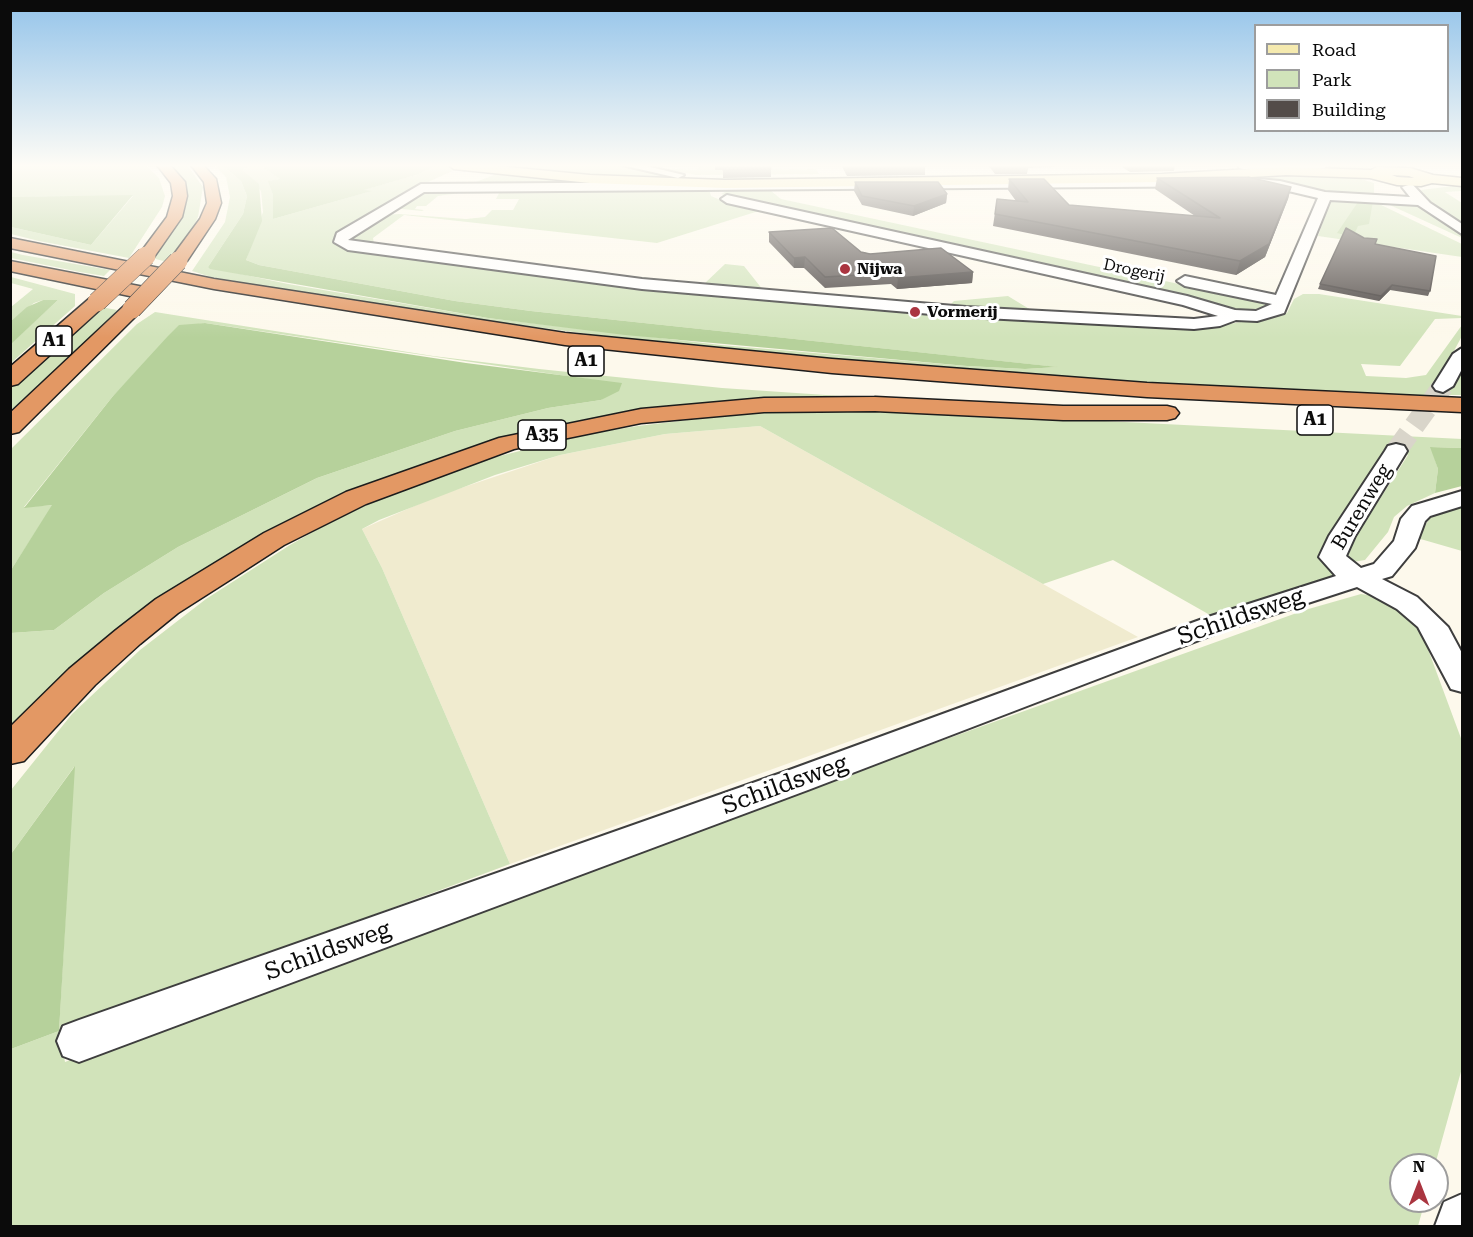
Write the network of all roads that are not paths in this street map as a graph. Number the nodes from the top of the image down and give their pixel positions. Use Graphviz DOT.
graph roads {
  1 [pos="170,223"];
  2 [pos="204,223"];
  3 [pos="364,223"];
  4 [pos="834,223"];
  5 [pos="1314,223"];
  6 [pos="10,243"];
  7 [pos="10,266"];
  8 [pos="1165,277"];
  9 [pos="173,299"];
  10 [pos="1280,301"];
  11 [pos="1234,315"];
  12 [pos="502,350"];
  13 [pos="1462,354"];
  14 [pos="662,369"];
  15 [pos="10,379"];
  16 [pos="811,385"];
  17 [pos="1443,386"];
  18 [pos="1462,405"];
  19 [pos="1167,412"];
  20 [pos="1462,426"];
  21 [pos="10,427"];
  22 [pos="1396,452"];
  23 [pos="1462,498"];
  24 [pos="1360,578"];
  25 [pos="1462,682"];
  26 [pos="10,751"];
  27 [pos="79,1041"];
  28 [pos="1462,1220"];
  29 [pos="1461,1227"];
  1 -- 15 [label="highway, A1, bridge"];
  2 -- 21 [label="highway, bridge"];
  3 -- 11 [label="street"];
  4 -- 11 [label="street, Drogerij"];
  5 -- 10 [label="street"];
  6 -- 18 [label="highway, A1"];
  7 -- 9 [label="highway"];
  8 -- 10 [label="street, Drogerij"];
  10 -- 11 [label="street"];
  12 -- 14 [label="highway, A1"];
  13 -- 17 [label="street"];
  16 -- 19 [label="highway, A1"];
  19 -- 20 [label="highway, A1"];
  19 -- 26 [label="highway, A35"];
  22 -- 24 [label="street, Burenweg"];
  23 -- 24 [label="street, Schildsweg"];
  24 -- 25 [label="street, Burenweg"];
  24 -- 27 [label="street, Schildsweg"];
  28 -- 29 [label="street"];
}
